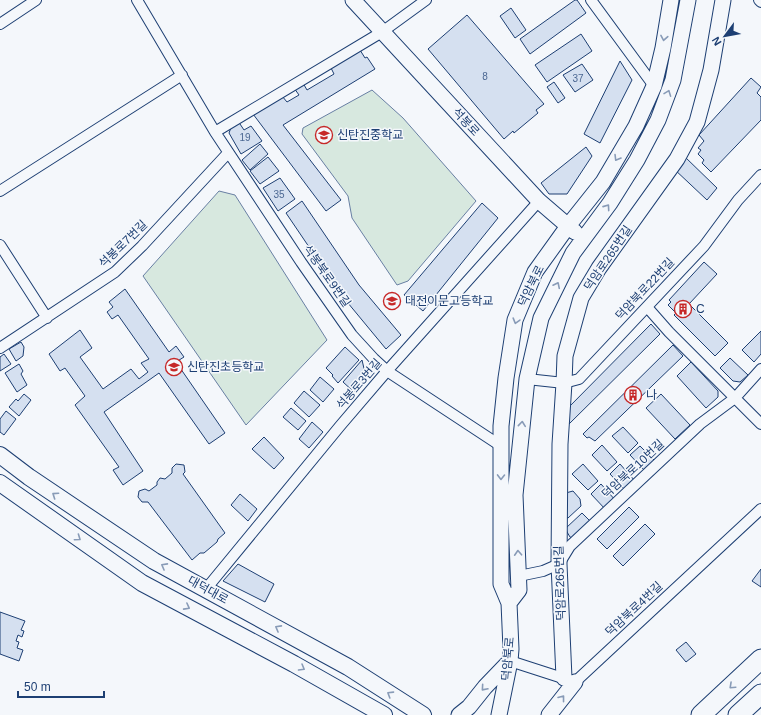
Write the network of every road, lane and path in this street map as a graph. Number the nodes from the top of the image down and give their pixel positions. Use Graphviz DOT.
graph roads {
  1 [pos="36,0"];
  2 [pos="137,0"];
  3 [pos="353,0"];
  4 [pos="426,0"];
  5 [pos="591,0"];
  6 [pos="671,0"];
  7 [pos="688,0"];
  8 [pos="723,0"];
  9 [pos="0,24"];
  10 [pos="382,32"];
  11 [pos="182,74"];
  12 [pos="654,86"];
  13 [pos="215,132"];
  14 [pos="228,153"];
  15 [pos="761,175"];
  16 [pos="0,191"];
  17 [pos="539,201"];
  18 [pos="568,226"];
  19 [pos="584,238"];
  20 [pos="0,245"];
  21 [pos="647,306"];
  22 [pos="47,318"];
  23 [pos="0,348"];
  24 [pos="761,369"];
  25 [pos="387,371"];
  26 [pos="527,379"];
  27 [pos="564,383"];
  28 [pos="735,398"];
  29 [pos="761,424"];
  30 [pos="501,446"];
  31 [pos="0,455"];
  32 [pos="0,483"];
  33 [pos="761,509"];
  34 [pos="559,564"];
  35 [pos="519,576"];
  36 [pos="206,589"];
  37 [pos="509,603"];
  38 [pos="761,659"];
  39 [pos="510,661"];
  40 [pos="569,680"];
  41 [pos="761,694"];
  42 [pos="384,715"];
  43 [pos="423,715"];
  44 [pos="459,715"];
  45 [pos="499,715"];
  46 [pos="549,715"];
  47 [pos="701,715"];
  48 [pos="738,715"];
  1 -- 9 [label="street"];
  2 -- 11 [label="street, 석봉북로9번길"];
  3 -- 10 [label="street, 석봉로"];
  4 -- 10 [label="street"];
  5 -- 12 [label="street"];
  6 -- 12 [label="street, 덕암북로, one-way"];
  19 -- 7 [label="street, 덕암북로, one-way"];
  8 -- 27 [label="street, 덕암로265번길"];
  10 -- 13 [label="street"];
  10 -- 17 [label="street, 석봉로"];
  11 -- 13 [label="street, 석봉북로9번길"];
  11 -- 16 [label="street"];
  12 -- 18 [label="street, 덕암북로, one-way"];
  13 -- 14 [label="street, 석봉북로9번길"];
  14 -- 22 [label="street, 석봉로7번길"];
  14 -- 25 [label="street, 석봉북로9번길"];
  15 -- 21 [label="street, 덕암북로22번길"];
  17 -- 18 [label="street, 석봉로"];
  17 -- 25 [label="street, 석봉로3번길"];
  18 -- 19 [label="street, 석봉로"];
  18 -- 30 [label="street, 덕암북로, one-way"];
  26 -- 19 [label="street, 덕암북로, one-way"];
  20 -- 22 [label="street"];
  21 -- 27 [label="street, 덕암북로22번길"];
  21 -- 28 [label="street"];
  22 -- 23 [label="street, 석봉로7번길"];
  24 -- 28 [label="street, 덕암북로10번길"];
  25 -- 30 [label="street, 석봉북로9번길"];
  25 -- 36 [label="street, 석봉로3번길"];
  26 -- 27 [label="street"];
  35 -- 26 [label="street, 덕암북로, one-way"];
  27 -- 34 [label="street, 덕암로265번길"];
  28 -- 29 [label="street"];
  28 -- 34 [label="street, 덕암북로10번길"];
  30 -- 37 [label="street, 덕암북로, one-way"];
  36 -- 31 [label="main road, 대덕대로, one-way"];
  32 -- 42 [label="main road, 대덕대로, one-way"];
  33 -- 40 [label="street, 덕암북로4번길"];
  34 -- 35 [label="street"];
  34 -- 40 [label="street, 덕암로265번길"];
  35 -- 37 [label="street, 덕암북로"];
  43 -- 36 [label="main road, 대덕대로, one-way"];
  37 -- 39 [label="street, 덕암북로"];
  38 -- 47 [label="highway, one-way"];
  39 -- 40 [label="street"];
  39 -- 44 [label="street, one-way"];
  39 -- 45 [label="street, 덕암북로"];
  46 -- 40 [label="street, one-way"];
  41 -- 48 [label="highway"];
}
